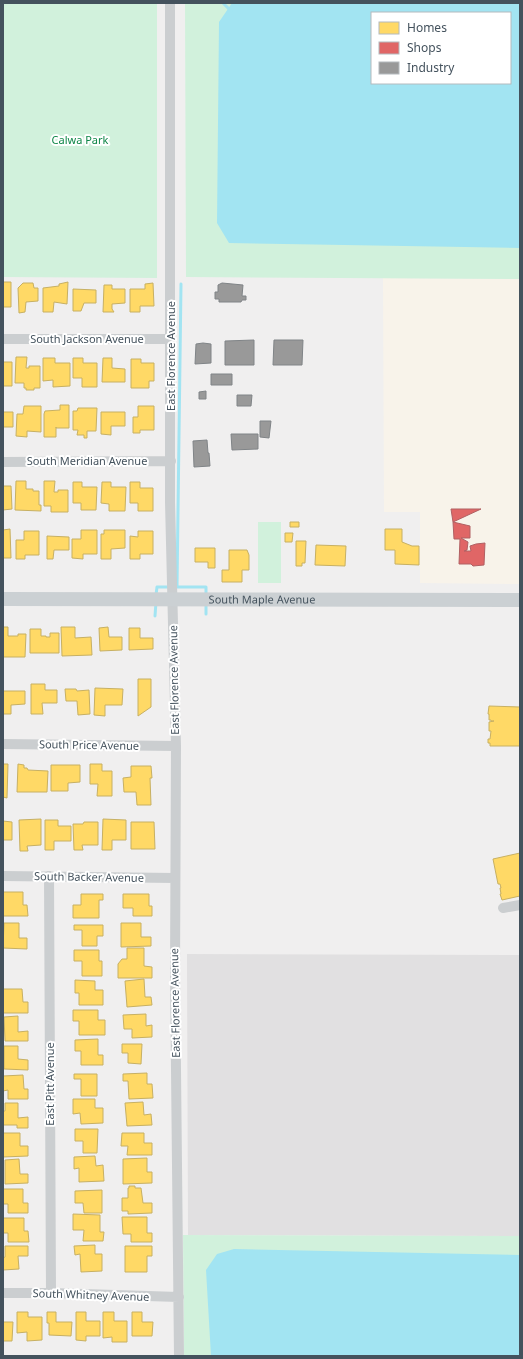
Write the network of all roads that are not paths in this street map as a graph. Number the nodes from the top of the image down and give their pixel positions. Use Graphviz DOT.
graph roads {
  1 [pos="170,3"];
  2 [pos="3,339"];
  3 [pos="170,339"];
  4 [pos="171,461"];
  5 [pos="3,462"];
  6 [pos="3,599"];
  7 [pos="173,599"];
  8 [pos="520,600"];
  9 [pos="3,744"];
  10 [pos="176,746"];
  11 [pos="3,876"];
  12 [pos="49,876"];
  13 [pos="175,878"];
  14 [pos="520,905"];
  15 [pos="503,908"];
  16 [pos="3,1293"];
  17 [pos="51,1293"];
  18 [pos="179,1298"];
  19 [pos="179,1356"];
  1 -- 3 [label="street, East Florence Avenue"];
  2 -- 3 [label="street, South Jackson Avenue"];
  3 -- 4 [label="street, East Florence Avenue"];
  4 -- 5 [label="street, South Meridian Avenue"];
  4 -- 7 [label="street, East Florence Avenue"];
  6 -- 7 [label="main road, South Maple Avenue"];
  7 -- 8 [label="main road, South Maple Avenue"];
  7 -- 10 [label="street, East Florence Avenue"];
  9 -- 10 [label="street, South Price Avenue"];
  10 -- 13 [label="street, East Florence Avenue"];
  11 -- 12 [label="street, South Backer Avenue"];
  12 -- 13 [label="street, South Backer Avenue"];
  12 -- 17 [label="street, East Pitt Avenue"];
  13 -- 18 [label="street, East Florence Avenue"];
  14 -- 15 [label="street"];
  16 -- 17 [label="street, South Whitney Avenue"];
  17 -- 18 [label="street, South Whitney Avenue"];
  18 -- 19 [label="street, East Florence Avenue"];
}
